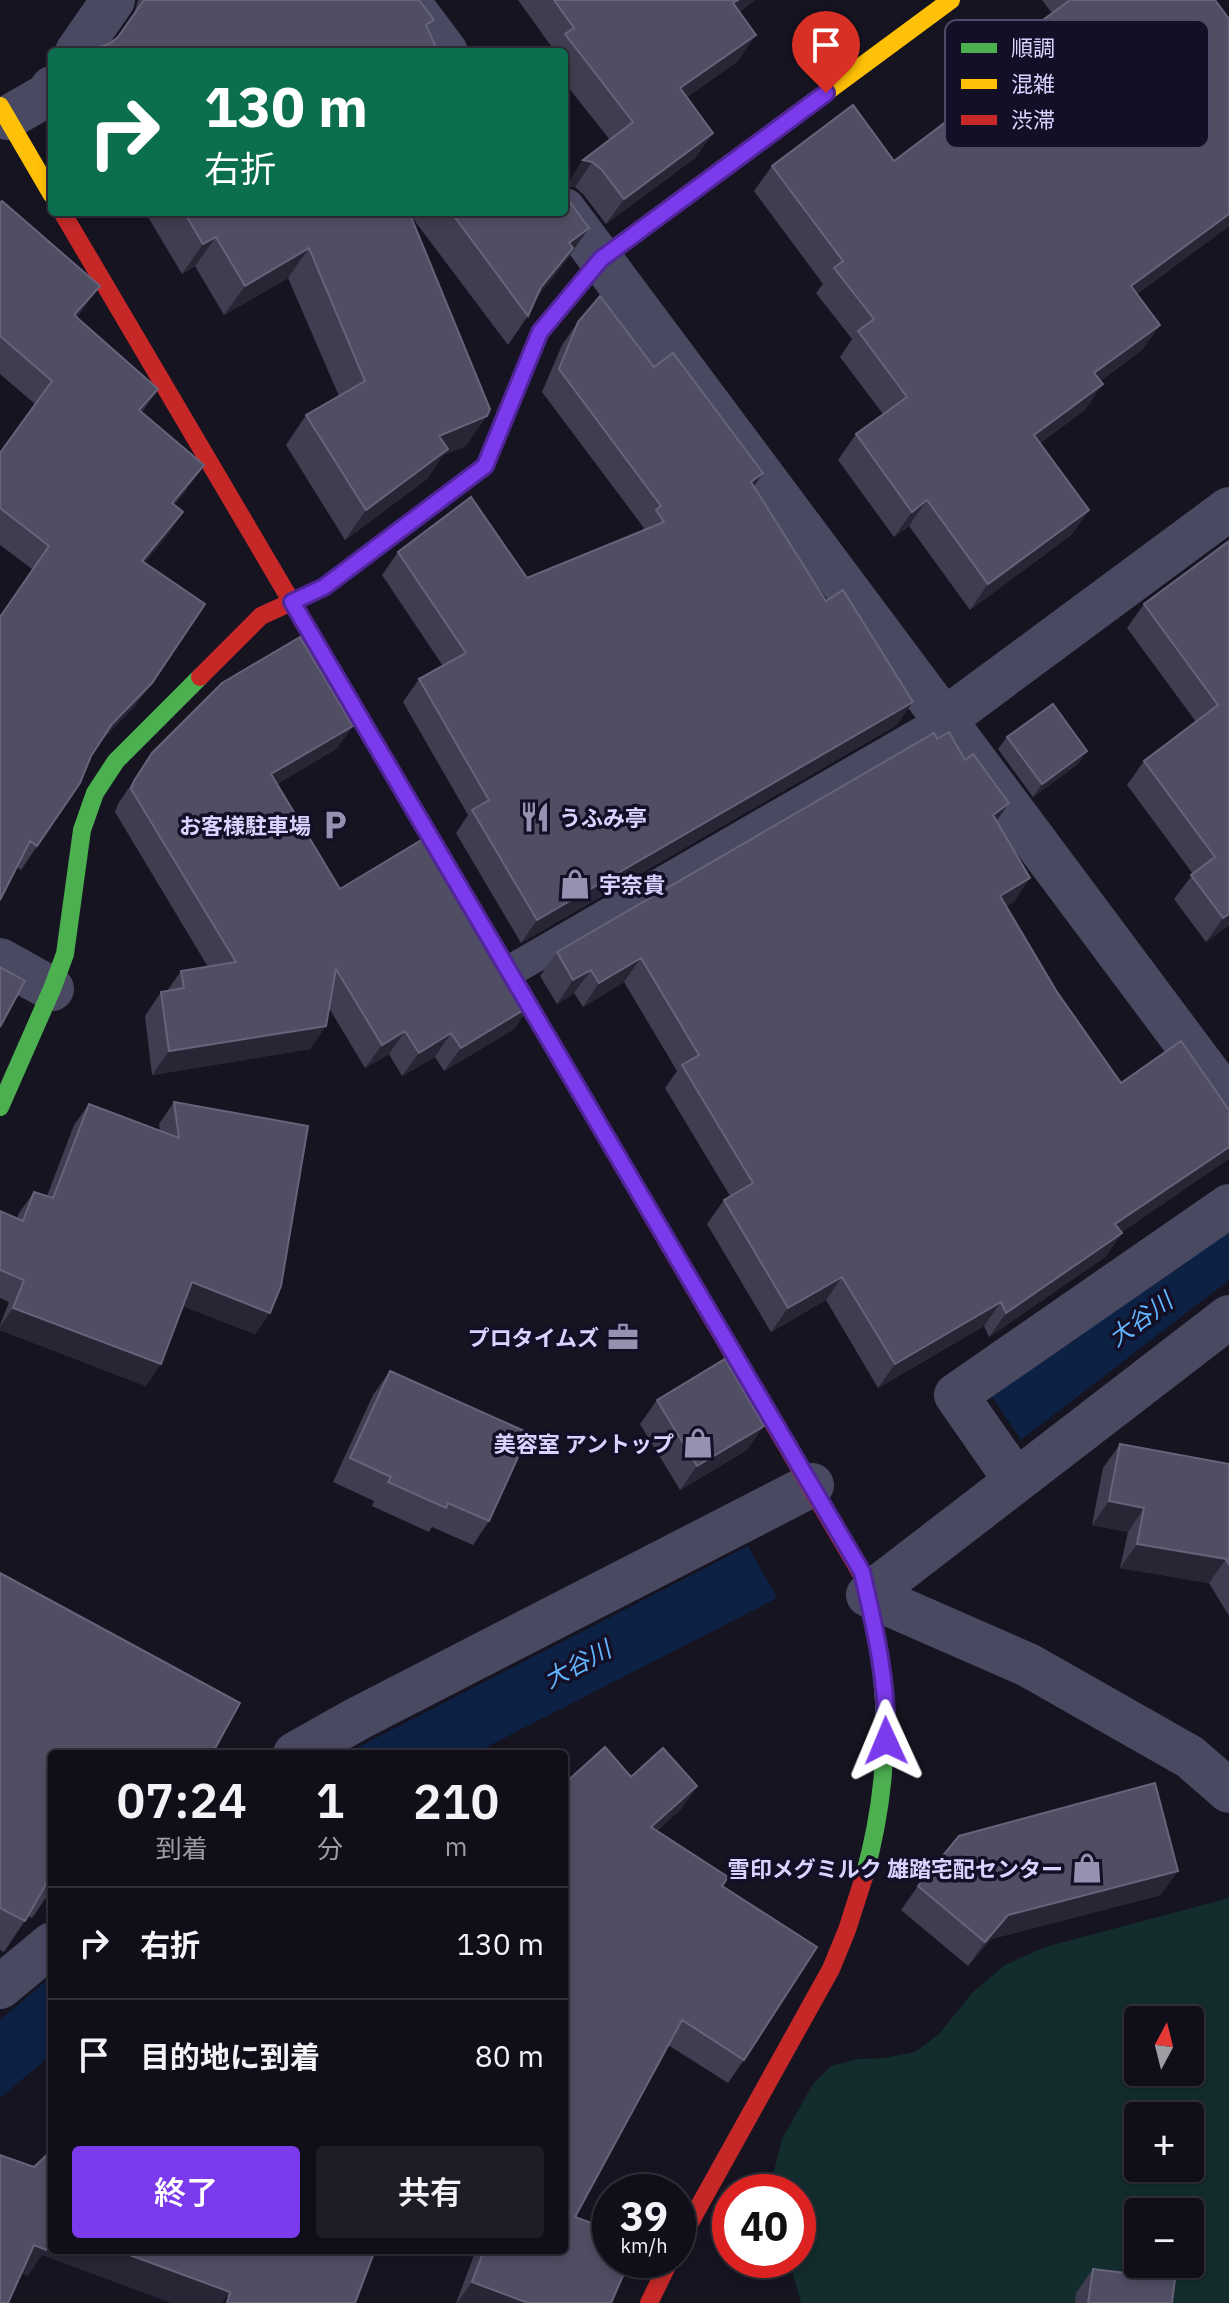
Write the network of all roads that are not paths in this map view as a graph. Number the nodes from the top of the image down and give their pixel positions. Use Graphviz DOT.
graph roads {
  1 [pos="113,0"];
  2 [pos="407,0"];
  3 [pos="951,0"];
  4 [pos="80,48"];
  5 [pos="443,48"];
  6 [pos="48,94"];
  7 [pos="4,112"];
  8 [pos="48,188"];
  9 [pos="568,215"];
  10 [pos="64,216"];
  11 [pos="601,259"];
  12 [pos="1229,509"];
  13 [pos="292,602"];
  14 [pos="945,719"];
  15 [pos="0,960"];
  16 [pos="510,971"];
  17 [pos="52,989"];
  18 [pos="1229,1101"];
  19 [pos="0,1107"];
  20 [pos="1229,1206"];
  21 [pos="1229,1317"];
  22 [pos="1016,1481"];
  23 [pos="812,1485"];
  24 [pos="868,1595"];
  25 [pos="302,1750"];
  26 [pos="1229,1791"];
  27 [pos="48,1947"];
  28 [pos="0,1987"];
  29 [pos="696,2212"];
  30 [pos="661,2278"];
  31 [pos="649,2303"];
  1 -- 4 [label="street"];
  2 -- 5 [label="street"];
  3 -- 11 [label="street"];
  6 -- 7 [label="street"];
  7 -- 8 [label="street"];
  9 -- 11 [label="street"];
  10 -- 13 [label="street"];
  11 -- 13 [label="street"];
  11 -- 14 [label="street"];
  12 -- 14 [label="street"];
  13 -- 16 [label="street"];
  13 -- 17 [label="street"];
  14 -- 16 [label="lane"];
  14 -- 18 [label="street"];
  15 -- 17 [label="street"];
  16 -- 23 [label="street"];
  17 -- 19 [label="street"];
  20 -- 22 [label="street"];
  21 -- 22 [label="street"];
  22 -- 24 [label="street"];
  23 -- 24 [label="street"];
  23 -- 25 [label="street"];
  24 -- 26 [label="street"];
  24 -- 29 [label="street"];
  27 -- 28 [label="street"];
  30 -- 31 [label="street"];
}
